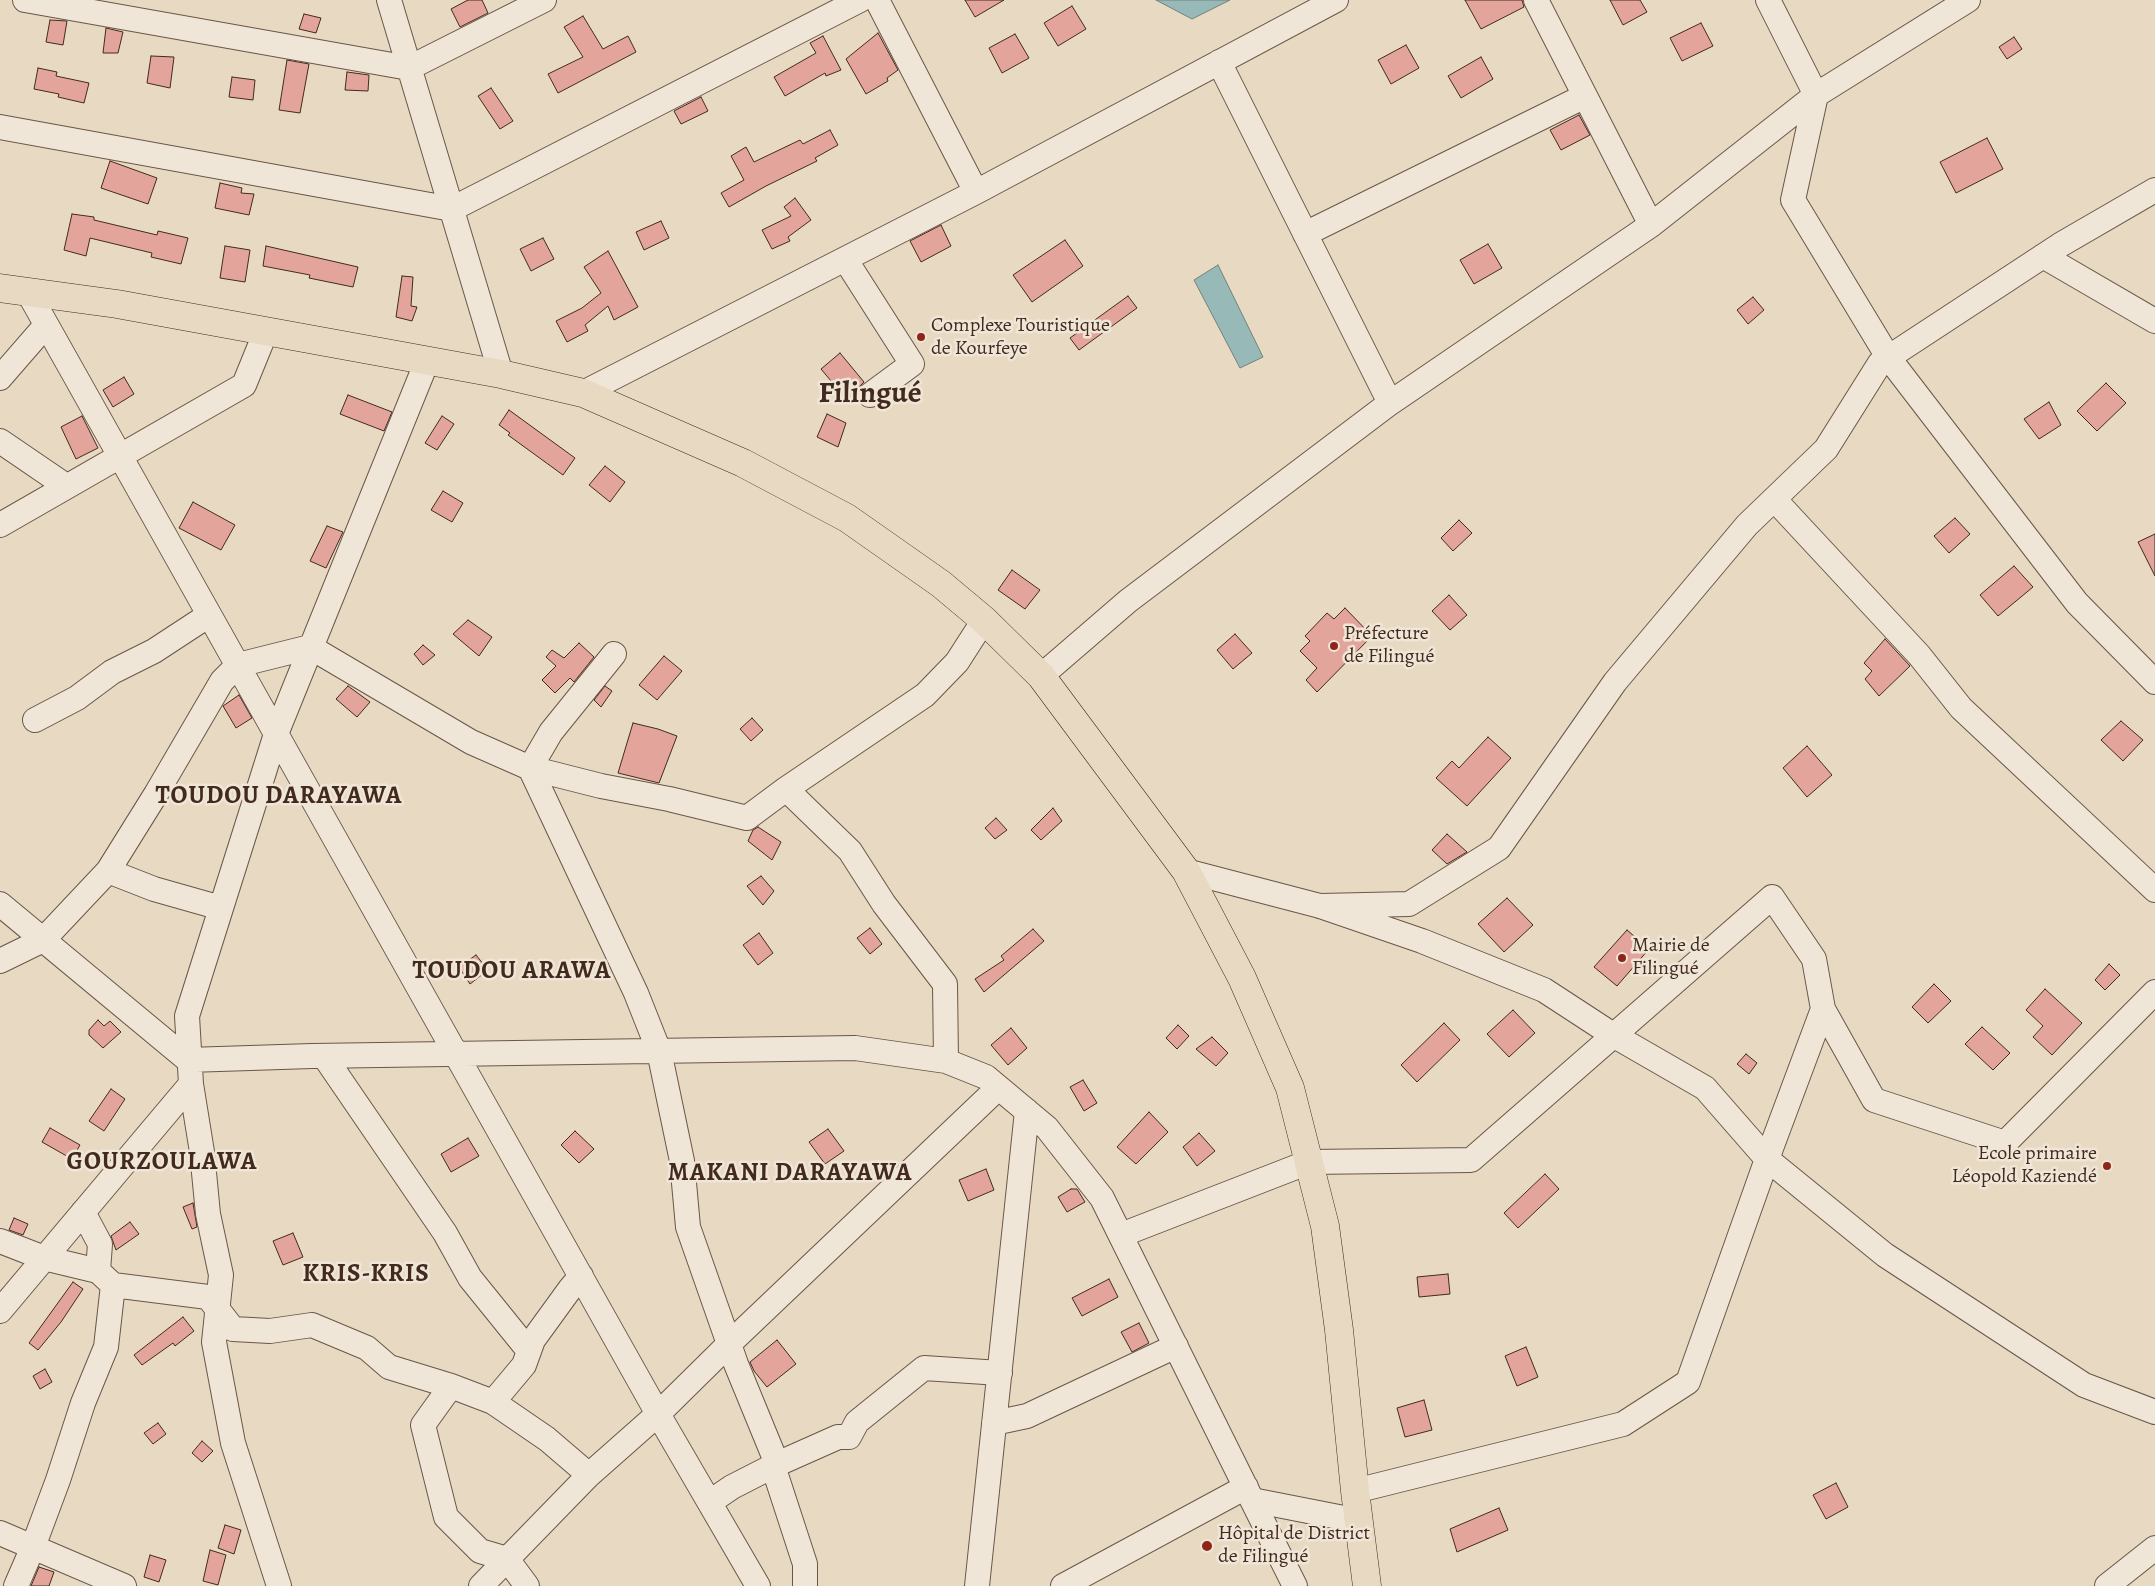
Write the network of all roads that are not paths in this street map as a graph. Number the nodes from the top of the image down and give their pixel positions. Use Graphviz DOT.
graph roads {
  1 [pos="25,0"];
  2 [pos="389,0"];
  3 [pos="544,0"];
  4 [pos="860,0"];
  5 [pos="877,0"];
  6 [pos="1336,0"];
  7 [pos="1536,0"];
  8 [pos="1768,0"];
  9 [pos="1968,0"];
  10 [pos="1219,62"];
  11 [pos="409,68"];
  12 [pos="1816,95"];
  13 [pos="1585,96"];
  14 [pos="0,127"];
  15 [pos="2155,190"];
  16 [pos="976,192"];
  17 [pos="452,209"];
  18 [pos="1650,225"];
  19 [pos="1305,234"];
  20 [pos="2043,256"];
  21 [pos="845,258"];
  22 [pos="0,288"];
  23 [pos="28,292"];
  24 [pos="2155,321"];
  25 [pos="46,325"];
  26 [pos="266,331"];
  27 [pos="1888,357"];
  28 [pos="427,361"];
  29 [pos="501,374"];
  30 [pos="0,378"];
  31 [pos="583,393"];
  32 [pos="870,395"];
  33 [pos="1390,403"];
  34 [pos="0,441"];
  35 [pos="119,455"];
  36 [pos="66,486"];
  37 [pos="1774,499"];
  38 [pos="0,524"];
  39 [pos="209,615"];
  40 [pos="984,620"];
  41 [pos="310,647"];
  42 [pos="614,654"];
  43 [pos="238,665"];
  44 [pos="1040,676"];
  45 [pos="2155,682"];
  46 [pos="35,720"];
  47 [pos="276,734"];
  48 [pos="530,768"];
  49 [pos="786,789"];
  50 [pos="108,871"];
  51 [pos="1186,871"];
  52 [pos="2155,890"];
  53 [pos="0,904"];
  54 [pos="1320,906"];
  55 [pos="221,908"];
  56 [pos="43,940"];
  57 [pos="0,961"];
  58 [pos="2155,992"];
  59 [pos="1823,1009"];
  60 [pos="1613,1035"];
  61 [pos="659,1051"];
  62 [pos="456,1054"];
  63 [pos="324,1056"];
  64 [pos="188,1060"];
  65 [pos="946,1061"];
  66 [pos="190,1084"];
  67 [pos="998,1088"];
  68 [pos="1027,1111"];
  69 [pos="1766,1159"];
  70 [pos="1309,1162"];
  71 [pos="83,1212"];
  72 [pos="1121,1235"];
  73 [pos="0,1241"];
  74 [pos="44,1258"];
  75 [pos="581,1276"];
  76 [pos="105,1278"];
  77 [pos="217,1309"];
  78 [pos="0,1311"];
  79 [pos="730,1342"];
  80 [pos="1176,1346"];
  81 [pos="529,1351"];
  82 [pos="1000,1372"];
  83 [pos="451,1386"];
  84 [pos="493,1402"];
  85 [pos="2155,1412"];
  86 [pos="658,1414"];
  87 [pos="994,1424"];
  88 [pos="775,1466"];
  89 [pos="588,1474"];
  90 [pos="1355,1491"];
  91 [pos="1249,1494"];
  92 [pos="710,1502"];
  93 [pos="1359,1521"];
  94 [pos="0,1533"];
  95 [pos="33,1547"];
  96 [pos="2155,1548"];
  97 [pos="507,1559"];
  98 [pos="16,1586"];
  99 [pos="124,1586"];
  100 [pos="279,1586"];
  101 [pos="481,1586"];
  102 [pos="527,1586"];
  103 [pos="758,1586"];
  104 [pos="805,1586"];
  105 [pos="977,1586"];
  106 [pos="1063,1586"];
  107 [pos="1295,1586"];
  108 [pos="1366,1586"];
  109 [pos="2107,1586"];
  1 -- 11 [label="street"];
  2 -- 11 [label="street"];
  3 -- 11 [label="street"];
  4 -- 17 [label="street"];
  5 -- 16 [label="street"];
  6 -- 10 [label="street"];
  7 -- 13 [label="street"];
  8 -- 12 [label="street"];
  9 -- 12 [label="street"];
  10 -- 16 [label="street"];
  10 -- 19 [label="street"];
  11 -- 17 [label="street"];
  12 -- 18 [label="street"];
  12 -- 27 [label="street"];
  13 -- 18 [label="street"];
  13 -- 19 [label="street"];
  14 -- 17 [label="street"];
  15 -- 20 [label="street"];
  16 -- 21 [label="street"];
  17 -- 29 [label="street"];
  18 -- 33 [label="street"];
  19 -- 33 [label="street"];
  20 -- 24 [label="street"];
  20 -- 27 [label="street"];
  21 -- 31 [label="street"];
  21 -- 32 [label="street"];
  22 -- 23 [label="main road"];
  23 -- 25 [label="street"];
  23 -- 26 [label="main road"];
  25 -- 30 [label="street"];
  25 -- 35 [label="street"];
  26 -- 28 [label="main road"];
  26 -- 35 [label="street"];
  27 -- 37 [label="street"];
  27 -- 45 [label="street"];
  28 -- 29 [label="main road"];
  28 -- 41 [label="street"];
  29 -- 31 [label="main road"];
  31 -- 40 [label="main road"];
  33 -- 44 [label="street"];
  34 -- 36 [label="street"];
  35 -- 36 [label="street"];
  35 -- 39 [label="street"];
  36 -- 38 [label="street"];
  37 -- 52 [label="street"];
  37 -- 54 [label="street"];
  39 -- 43 [label="street"];
  39 -- 46 [label="street"];
  40 -- 44 [label="main road"];
  40 -- 49 [label="street"];
  41 -- 43 [label="street"];
  41 -- 47 [label="street"];
  41 -- 48 [label="street"];
  42 -- 48 [label="street"];
  43 -- 47 [label="street"];
  43 -- 50 [label="street"];
  44 -- 51 [label="main road"];
  47 -- 55 [label="street"];
  47 -- 62 [label="street"];
  48 -- 49 [label="street"];
  48 -- 61 [label="street"];
  49 -- 65 [label="street"];
  50 -- 55 [label="street"];
  50 -- 56 [label="street"];
  51 -- 54 [label="street"];
  51 -- 70 [label="main road"];
  53 -- 56 [label="street"];
  54 -- 60 [label="street"];
  55 -- 64 [label="street"];
  56 -- 57 [label="street"];
  56 -- 64 [label="street"];
  58 -- 59 [label="street"];
  59 -- 60 [label="street"];
  59 -- 69 [label="street"];
  60 -- 69 [label="street"];
  60 -- 70 [label="street"];
  61 -- 62 [label="street"];
  61 -- 65 [label="street"];
  61 -- 79 [label="street"];
  62 -- 63 [label="street"];
  62 -- 75 [label="street"];
  63 -- 64 [label="street"];
  63 -- 81 [label="street"];
  64 -- 66 [label="street"];
  65 -- 67 [label="street"];
  66 -- 71 [label="street"];
  66 -- 77 [label="street"];
  67 -- 68 [label="street"];
  67 -- 79 [label="street"];
  68 -- 72 [label="street"];
  68 -- 82 [label="street"];
  69 -- 85 [label="street"];
  69 -- 90 [label="street"];
  70 -- 72 [label="street"];
  70 -- 90 [label="main road"];
  71 -- 74 [label="street"];
  71 -- 76 [label="street"];
  72 -- 80 [label="street"];
  73 -- 74 [label="street"];
  74 -- 76 [label="street"];
  74 -- 78 [label="street"];
  75 -- 81 [label="street"];
  75 -- 86 [label="street"];
  76 -- 77 [label="street"];
  76 -- 95 [label="street"];
  77 -- 83 [label="street"];
  77 -- 100 [label="street"];
  79 -- 86 [label="street"];
  79 -- 88 [label="street"];
  80 -- 87 [label="street"];
  80 -- 91 [label="street"];
  81 -- 84 [label="street"];
  82 -- 87 [label="street"];
  82 -- 88 [label="street"];
  83 -- 84 [label="street"];
  83 -- 97 [label="street"];
  84 -- 89 [label="street"];
  86 -- 89 [label="street"];
  86 -- 92 [label="street"];
  87 -- 105 [label="street"];
  88 -- 92 [label="street"];
  88 -- 104 [label="street"];
  89 -- 97 [label="street"];
  90 -- 93 [label="main road"];
  91 -- 93 [label="street"];
  91 -- 106 [label="street"];
  91 -- 107 [label="street"];
  92 -- 103 [label="street"];
  93 -- 108 [label="main road"];
  94 -- 95 [label="street"];
  95 -- 98 [label="street"];
  95 -- 99 [label="street"];
  96 -- 109 [label="street"];
  97 -- 101 [label="street"];
  97 -- 102 [label="street"];
}
